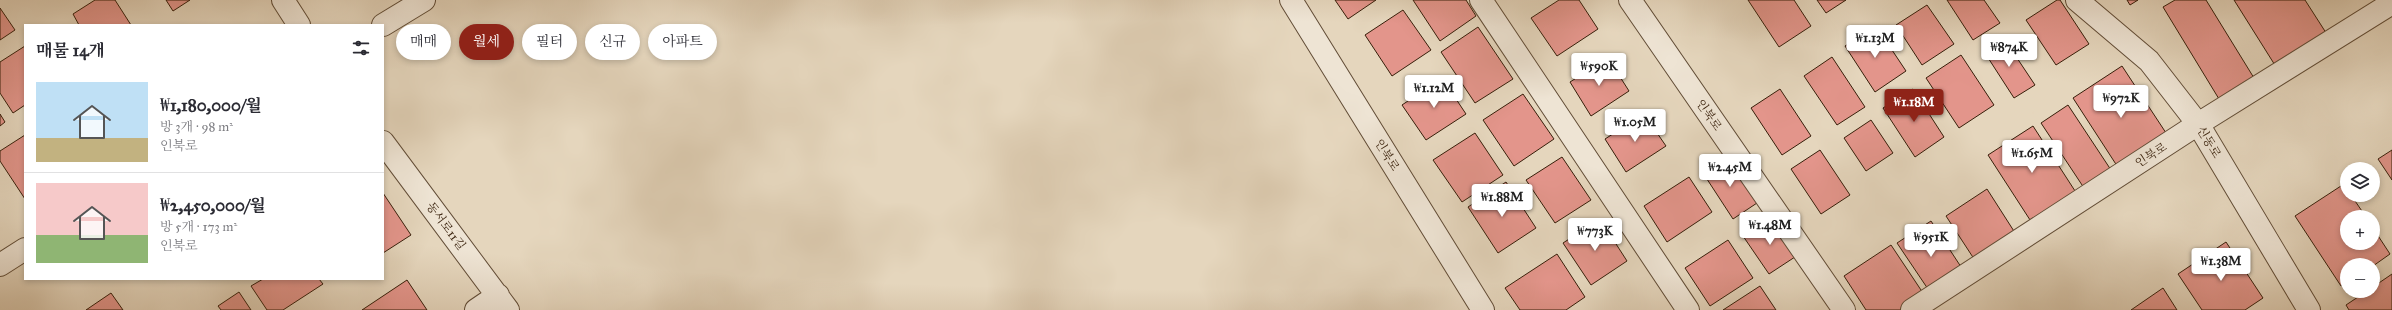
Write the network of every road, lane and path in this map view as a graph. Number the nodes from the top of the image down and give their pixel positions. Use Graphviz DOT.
graph roads {
  1 [pos="283,0"];
  2 [pos="424,0"];
  3 [pos="1291,0"];
  4 [pos="1481,0"];
  5 [pos="1630,0"];
  6 [pos="2077,0"];
  7 [pos="2392,3"];
  8 [pos="298,24"];
  9 [pos="384,24"];
  10 [pos="2198,124"];
  11 [pos="384,143"];
  12 [pos="24,250"];
  13 [pos="0,264"];
  14 [pos="503,303"];
  15 [pos="476,310"];
  16 [pos="1483,310"];
  17 [pos="1688,310"];
  18 [pos="1844,310"];
  19 [pos="1912,310"];
  20 [pos="2309,310"];
  1 -- 8 [label="street"];
  2 -- 9 [label="street"];
  3 -- 16 [label="street, 인북로"];
  4 -- 17 [label="street"];
  5 -- 18 [label="street, 인북로"];
  6 -- 10 [label="street, 신동로"];
  7 -- 10 [label="street, 인북로"];
  10 -- 19 [label="street, 인북로"];
  10 -- 20 [label="street, 신동로"];
  11 -- 14 [label="street, 동서로11길"];
  12 -- 13 [label="street"];
  14 -- 15 [label="street"];
}
